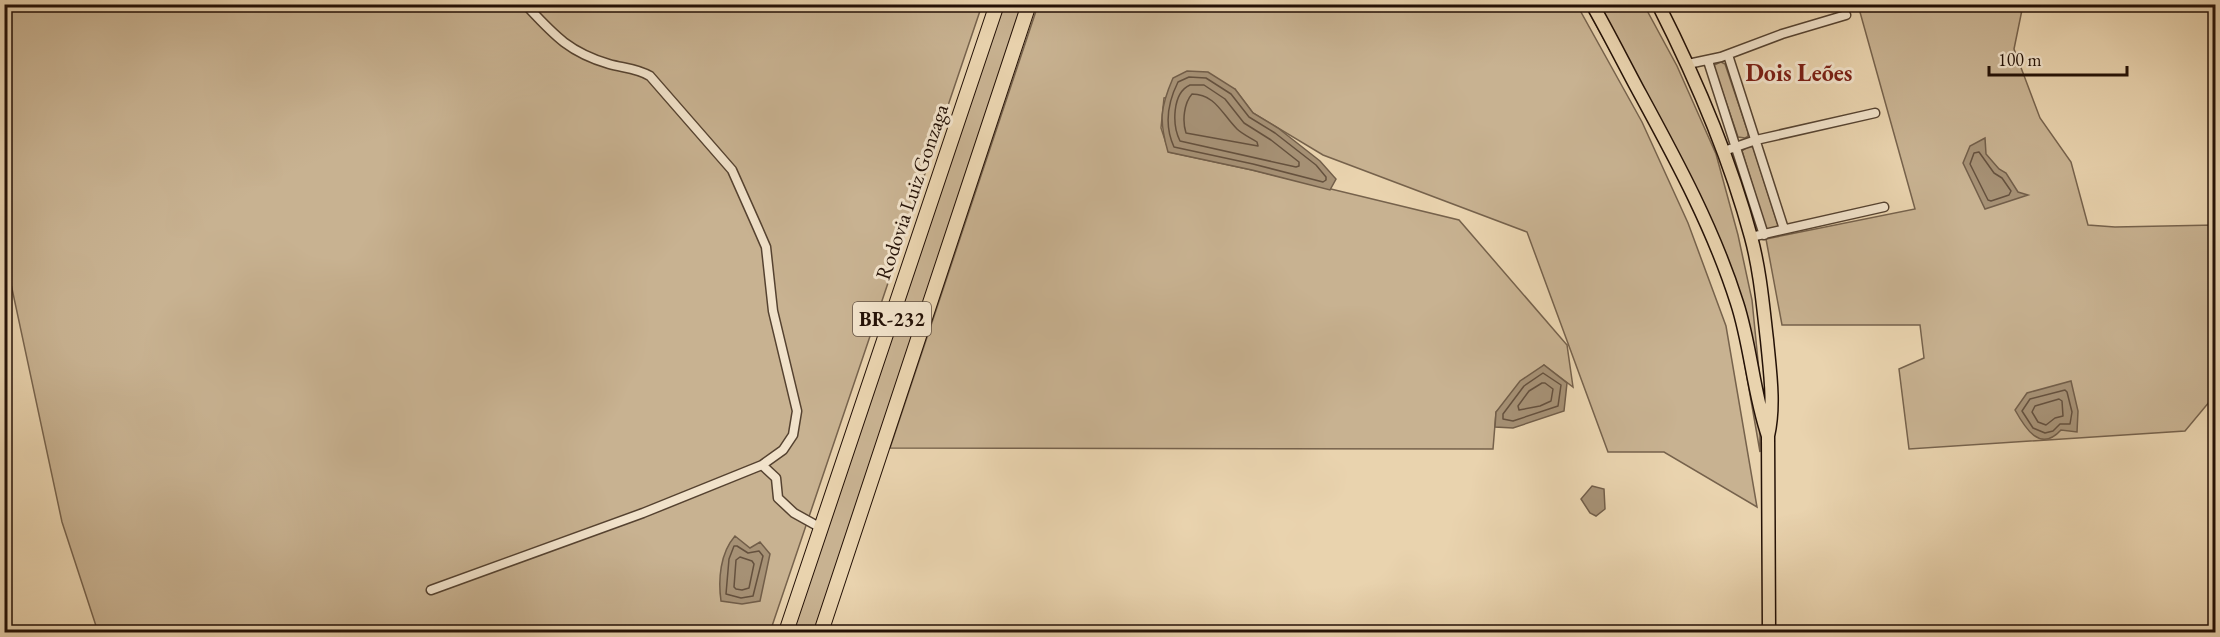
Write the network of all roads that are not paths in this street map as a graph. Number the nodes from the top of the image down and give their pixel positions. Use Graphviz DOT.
graph roads {
  1 [pos="525,4"];
  2 [pos="997,4"];
  3 [pos="1029,4"];
  4 [pos="1592,4"];
  5 [pos="1658,4"];
  6 [pos="1846,15"];
  7 [pos="1728,55"];
  8 [pos="1708,61"];
  9 [pos="1688,64"];
  10 [pos="1875,113"];
  11 [pos="1756,140"];
  12 [pos="1737,146"];
  13 [pos="1724,151"];
  14 [pos="1884,207"];
  15 [pos="1784,229"];
  16 [pos="1764,235"];
  17 [pos="1751,237"];
  18 [pos="1768,436"];
  19 [pos="762,465"];
  20 [pos="821,528"];
  21 [pos="431,590"];
  22 [pos="786,633"];
  23 [pos="821,633"];
  24 [pos="1769,633"];
  1 -- 19 [label="street"];
  2 -- 20 [label="highway, Rodovia Luiz Gonzaga / BR-232"];
  3 -- 23 [label="highway, BR-232"];
  4 -- 18 [label="main road"];
  5 -- 9 [label="main road"];
  6 -- 7 [label="street"];
  7 -- 8 [label="street"];
  7 -- 11 [label="street"];
  8 -- 9 [label="street"];
  8 -- 12 [label="street"];
  9 -- 13 [label="main road"];
  10 -- 11 [label="street"];
  11 -- 12 [label="street"];
  11 -- 15 [label="street"];
  12 -- 13 [label="street"];
  12 -- 16 [label="street"];
  13 -- 17 [label="main road"];
  14 -- 15 [label="street"];
  15 -- 16 [label="street"];
  16 -- 17 [label="street"];
  17 -- 18 [label="main road"];
  18 -- 24 [label="main road"];
  19 -- 20 [label="street"];
  19 -- 21 [label="street"];
  20 -- 22 [label="highway, Rodovia Luiz Gonzaga / BR-232"];
}
